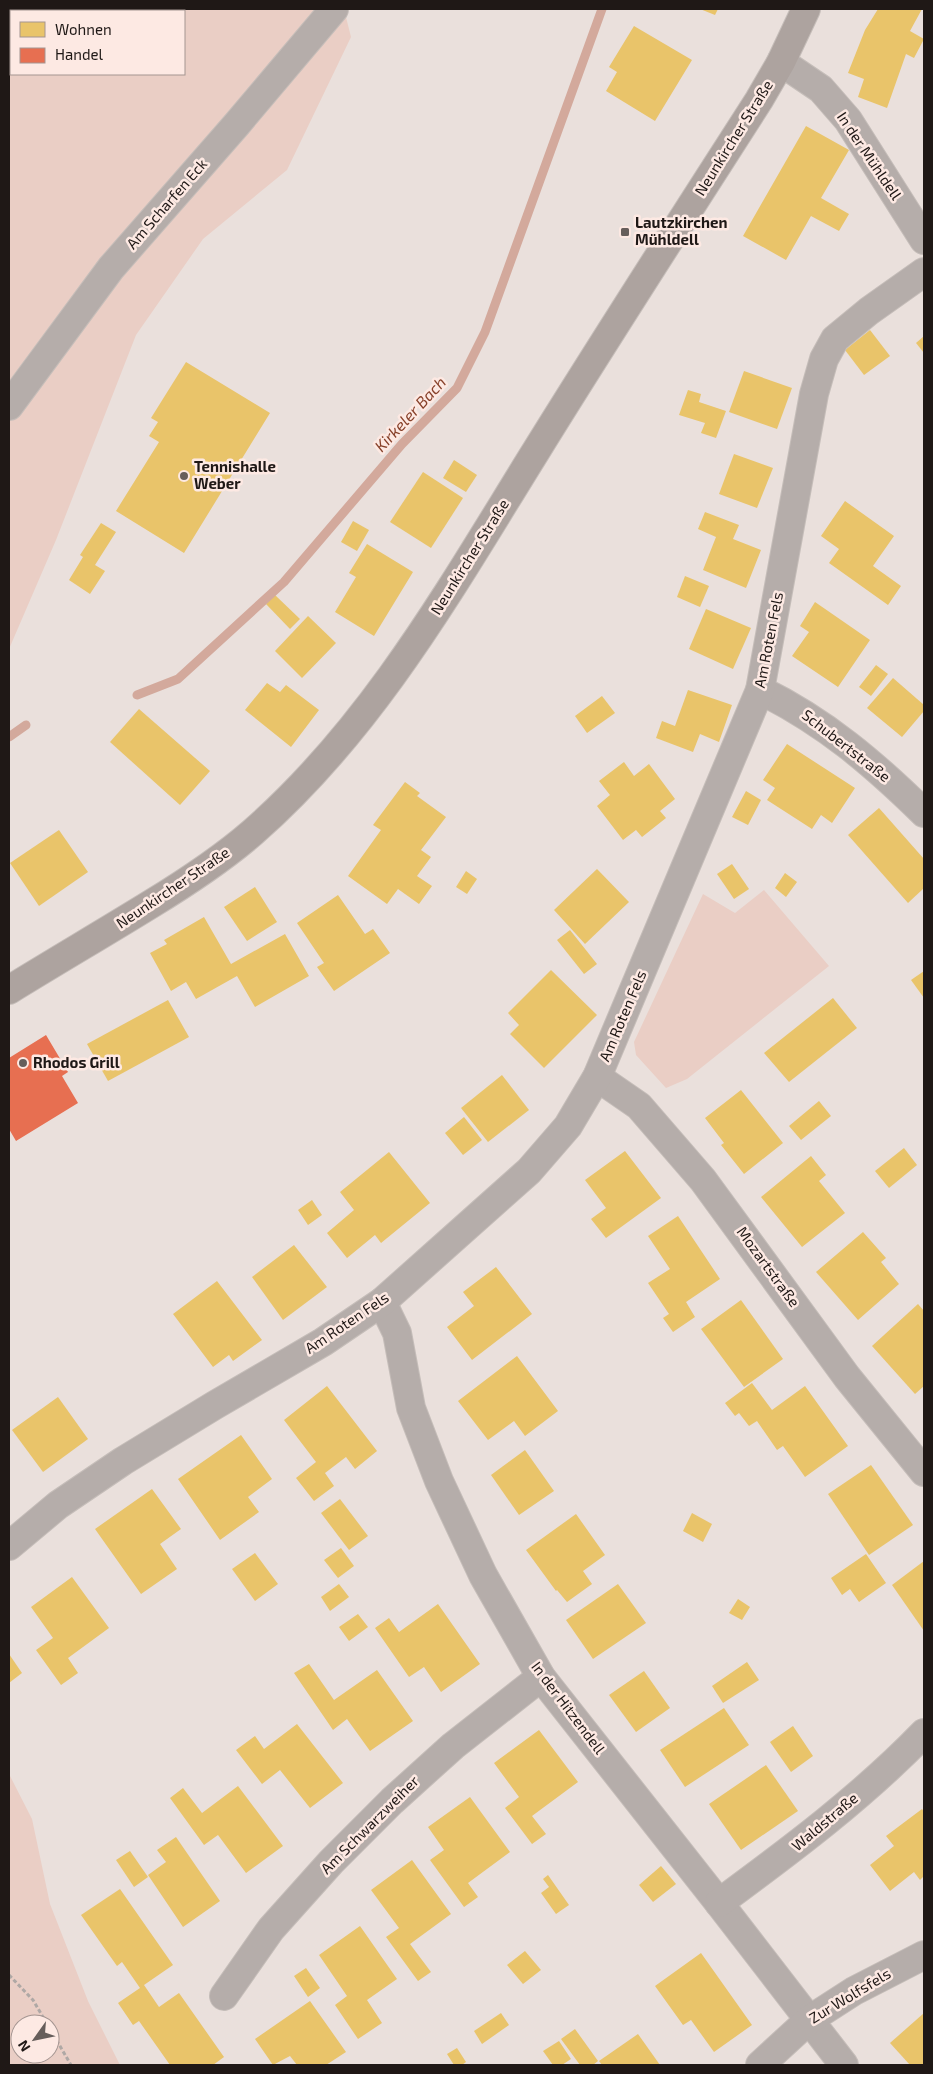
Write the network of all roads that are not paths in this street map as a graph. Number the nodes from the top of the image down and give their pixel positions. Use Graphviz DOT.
graph roads {
  1 [pos="334,9"];
  2 [pos="806,9"];
  3 [pos="781,62"];
  4 [pos="924,240"];
  5 [pos="924,272"];
  6 [pos="9,406"];
  7 [pos="760,690"];
  8 [pos="924,813"];
  9 [pos="9,990"];
  10 [pos="597,1077"];
  11 [pos="382,1302"];
  12 [pos="924,1472"];
  13 [pos="9,1546"];
  14 [pos="541,1677"];
  15 [pos="924,1732"];
  16 [pos="719,1902"];
  17 [pos="924,1955"];
  18 [pos="224,1996"];
  19 [pos="809,2020"];
  20 [pos="760,2065"];
  21 [pos="844,2065"];
  1 -- 6 [label="street, Am Scharfen Eck"];
  2 -- 3 [label="main road, Neunkircher Straße"];
  3 -- 4 [label="street, In der Mühldell"];
  3 -- 9 [label="main road, Neunkircher Straße"];
  5 -- 7 [label="street, Am Roten Fels"];
  7 -- 8 [label="street, Schubertstraße"];
  7 -- 10 [label="street, Am Roten Fels"];
  10 -- 11 [label="street, Am Roten Fels"];
  10 -- 12 [label="street, Mozartstraße"];
  11 -- 13 [label="street, Am Roten Fels"];
  11 -- 14 [label="street, In der Hitzendell"];
  14 -- 16 [label="street, In der Hitzendell"];
  14 -- 18 [label="street, Am Schwarzweiher"];
  15 -- 16 [label="street, Waldstraße"];
  16 -- 19 [label="street, In der Hitzendell"];
  17 -- 19 [label="street, Zur Wolfsfels"];
  19 -- 20 [label="street, Zur Wolfsfels"];
  19 -- 21 [label="street, In der Hitzendell"];
}
